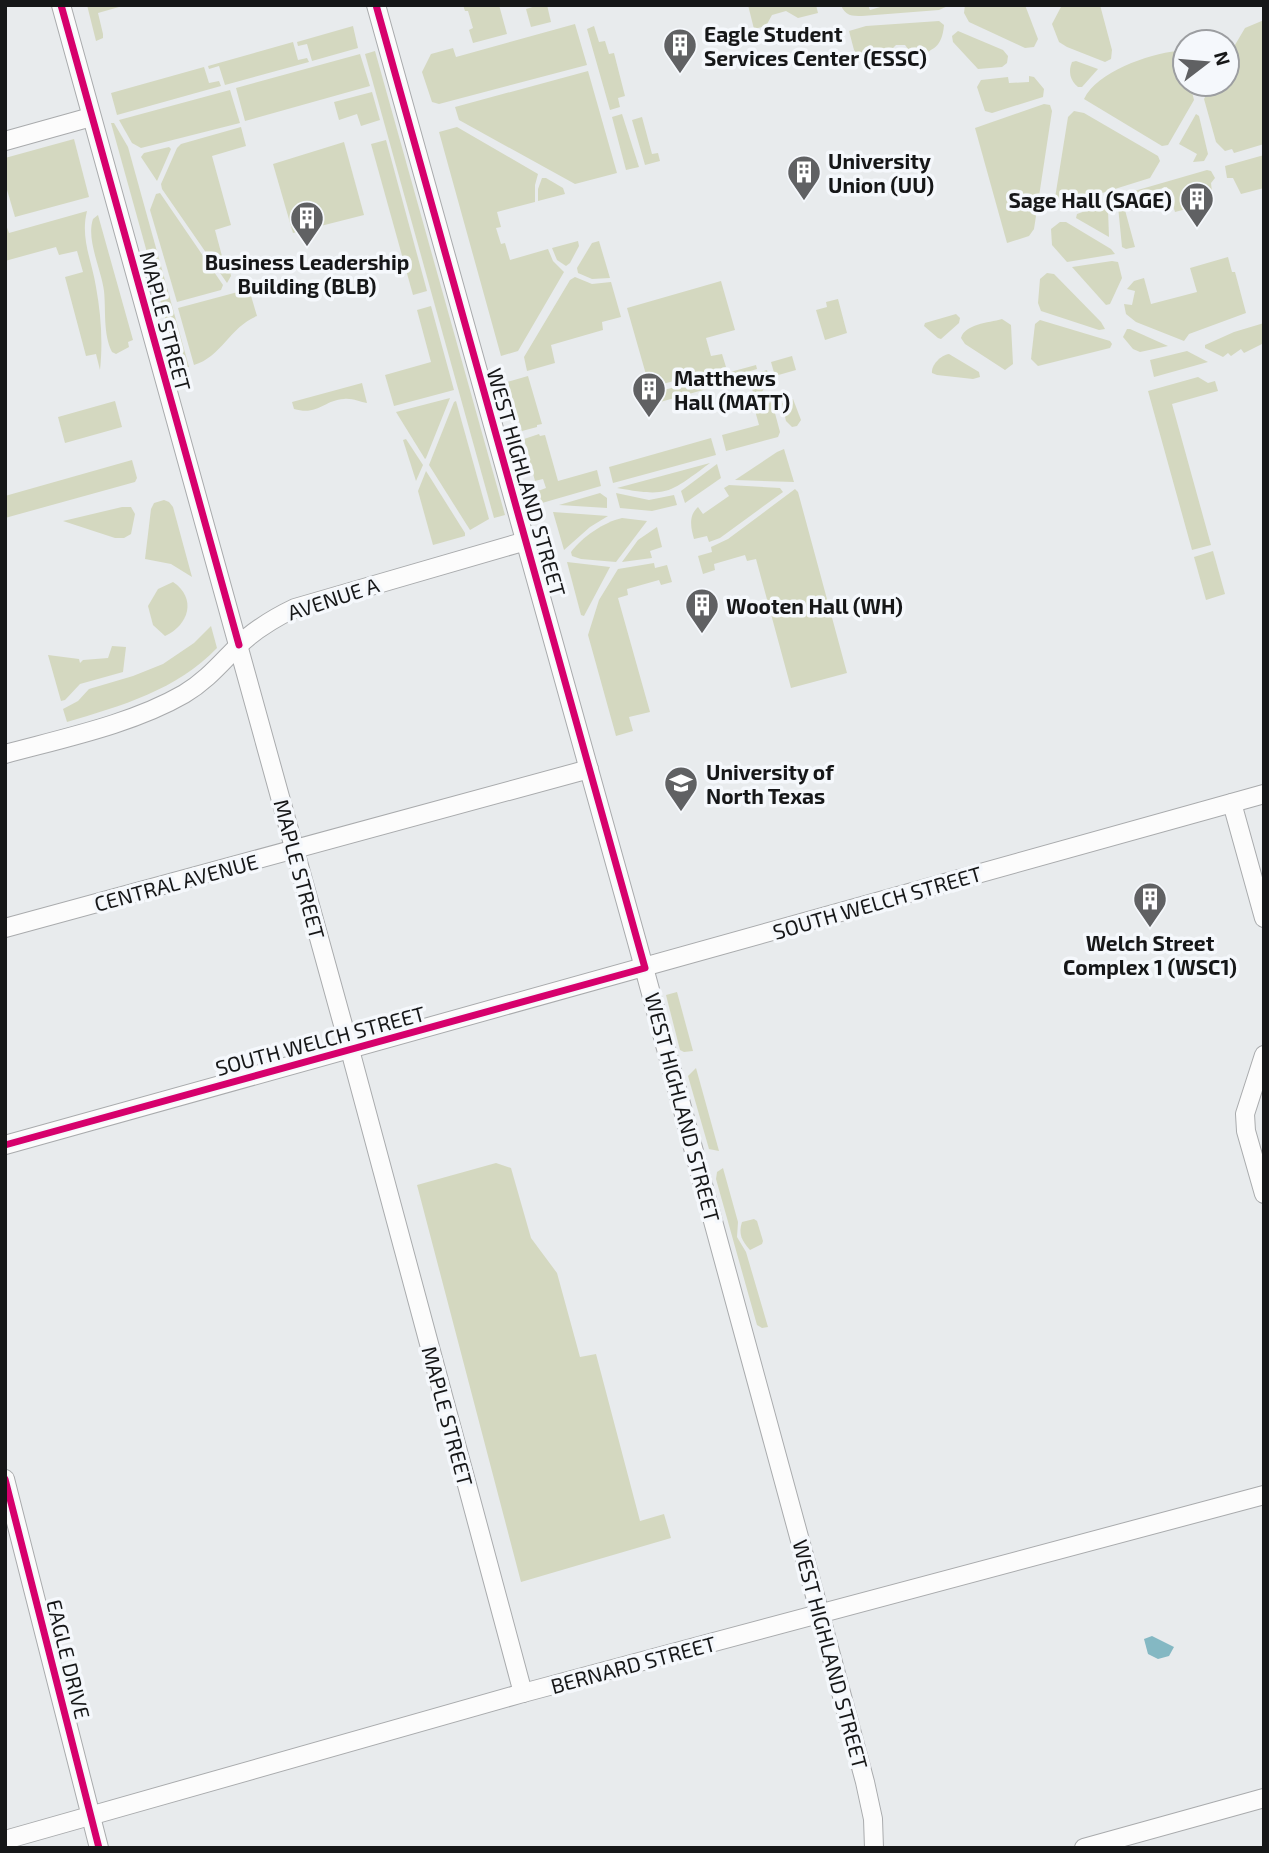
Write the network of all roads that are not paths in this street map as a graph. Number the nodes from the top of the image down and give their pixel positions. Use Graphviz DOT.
graph roads {
  1 [pos="61,5"];
  2 [pos="376,5"];
  3 [pos="92,117"];
  4 [pos="5,141"];
  5 [pos="526,541"];
  6 [pos="239,645"];
  7 [pos="5,754"];
  8 [pos="589,769"];
  9 [pos="1264,794"];
  10 [pos="1233,803"];
  11 [pos="295,849"];
  12 [pos="1264,918"];
  13 [pos="5,928"];
  14 [pos="645,968"];
  15 [pos="350,1050"];
  16 [pos="1264,1055"];
  17 [pos="5,1145"];
  18 [pos="1264,1194"];
  19 [pos="5,1479"];
  20 [pos="1264,1495"];
  21 [pos="820,1614"];
  22 [pos="523,1693"];
  23 [pos="1264,1798"];
  24 [pos="91,1815"];
  25 [pos="5,1840"];
  26 [pos="100,1848"];
  27 [pos="874,1848"];
  28 [pos="1084,1848"];
  1 -- 3 [label="street, MAPLE STREET"];
  2 -- 5 [label="street, WEST HIGHLAND STREET"];
  3 -- 4 [label="street"];
  3 -- 6 [label="street, MAPLE STREET"];
  5 -- 6 [label="street, AVENUE A"];
  5 -- 8 [label="street, WEST HIGHLAND STREET"];
  6 -- 7 [label="street, AVENUE A"];
  6 -- 11 [label="street, MAPLE STREET"];
  8 -- 11 [label="street, CENTRAL AVENUE"];
  8 -- 14 [label="street, WEST HIGHLAND STREET"];
  9 -- 10 [label="street, SOUTH WELCH STREET"];
  10 -- 12 [label="street"];
  10 -- 14 [label="street, SOUTH WELCH STREET"];
  11 -- 13 [label="street, CENTRAL AVENUE"];
  11 -- 15 [label="street, MAPLE STREET"];
  14 -- 15 [label="street, SOUTH WELCH STREET"];
  14 -- 21 [label="street, WEST HIGHLAND STREET"];
  15 -- 17 [label="street, SOUTH WELCH STREET"];
  15 -- 22 [label="street, MAPLE STREET"];
  16 -- 18 [label="street"];
  19 -- 24 [label="street, EAGLE DRIVE"];
  20 -- 21 [label="street, BERNARD STREET"];
  21 -- 22 [label="street, BERNARD STREET"];
  21 -- 27 [label="street, WEST HIGHLAND STREET"];
  22 -- 24 [label="street, BERNARD STREET"];
  23 -- 28 [label="street"];
  24 -- 25 [label="street, BERNARD STREET"];
  24 -- 26 [label="street, EAGLE DRIVE"];
}
